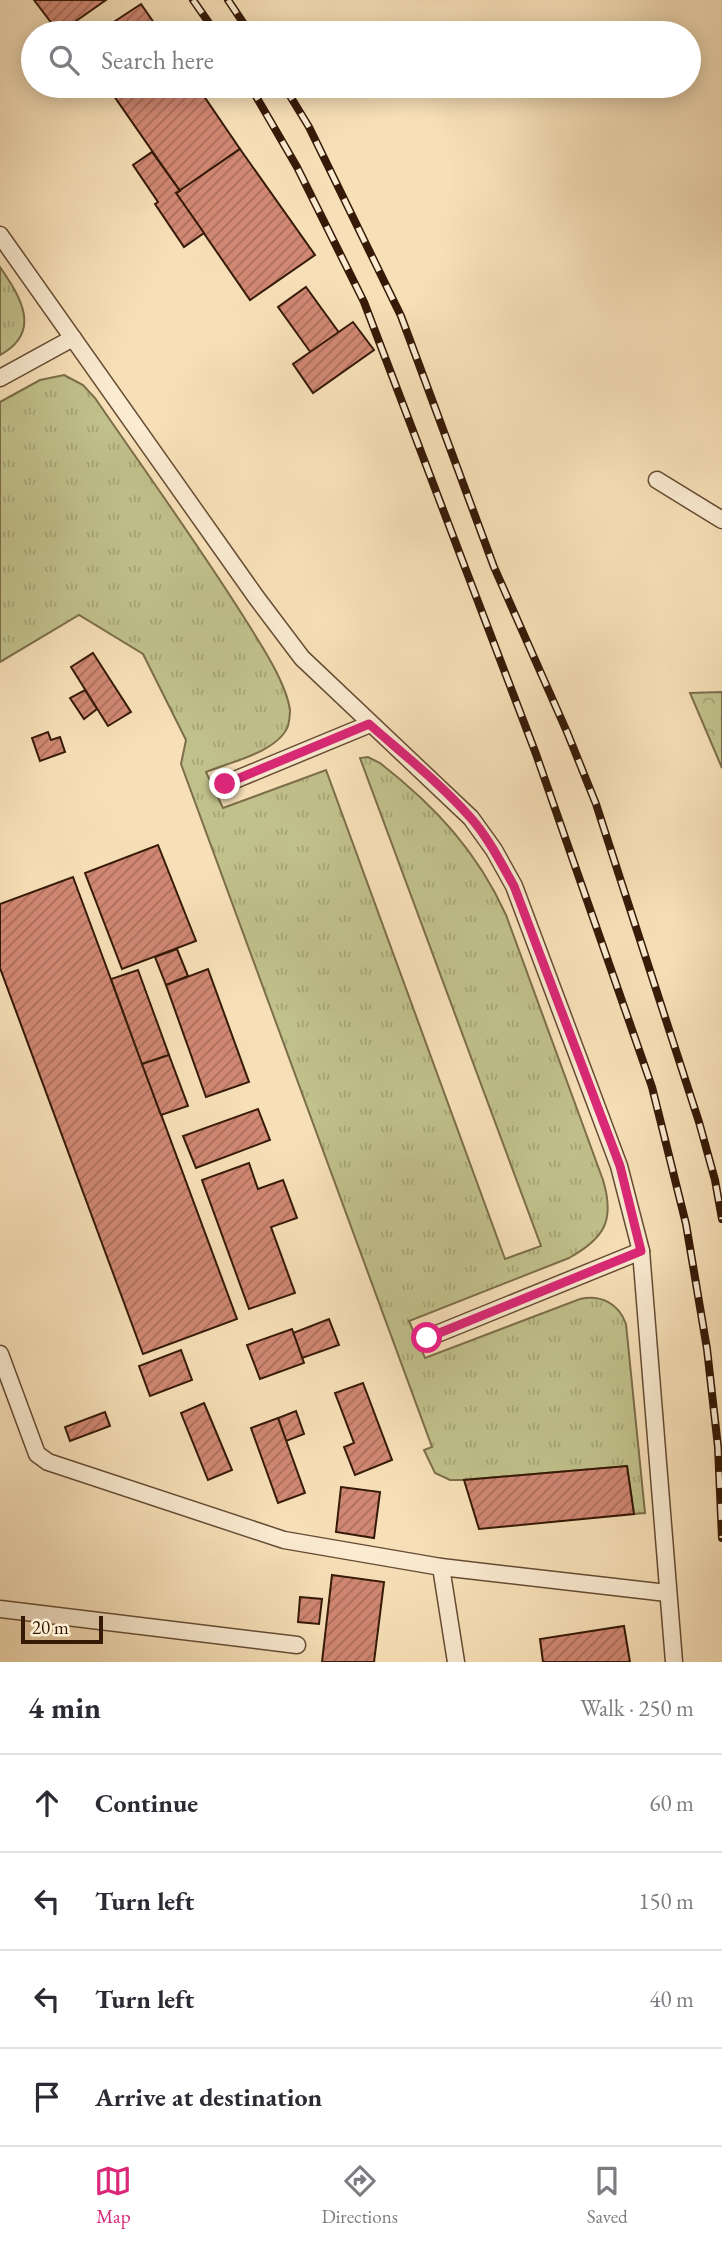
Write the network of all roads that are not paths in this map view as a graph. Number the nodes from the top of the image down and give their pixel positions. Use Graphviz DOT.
graph roads {
  1 [pos="0,235"];
  2 [pos="73,338"];
  3 [pos="0,378"];
  4 [pos="657,480"];
  5 [pos="722,520"];
  6 [pos="369,724"];
  7 [pos="225,784"];
  8 [pos="641,1251"];
  9 [pos="427,1338"];
  10 [pos="0,1354"];
  11 [pos="441,1567"];
  12 [pos="667,1592"];
  13 [pos="0,1609"];
  14 [pos="297,1646"];
  15 [pos="456,1662"];
  16 [pos="674,1662"];
  1 -- 2 [label="lane"];
  2 -- 3 [label="lane"];
  2 -- 6 [label="lane"];
  4 -- 5 [label="lane"];
  6 -- 7 [label="lane"];
  6 -- 8 [label="lane"];
  8 -- 9 [label="lane"];
  8 -- 12 [label="lane"];
  10 -- 11 [label="lane"];
  11 -- 12 [label="lane"];
  11 -- 15 [label="lane"];
  12 -- 16 [label="lane"];
  13 -- 14 [label="lane"];
}
